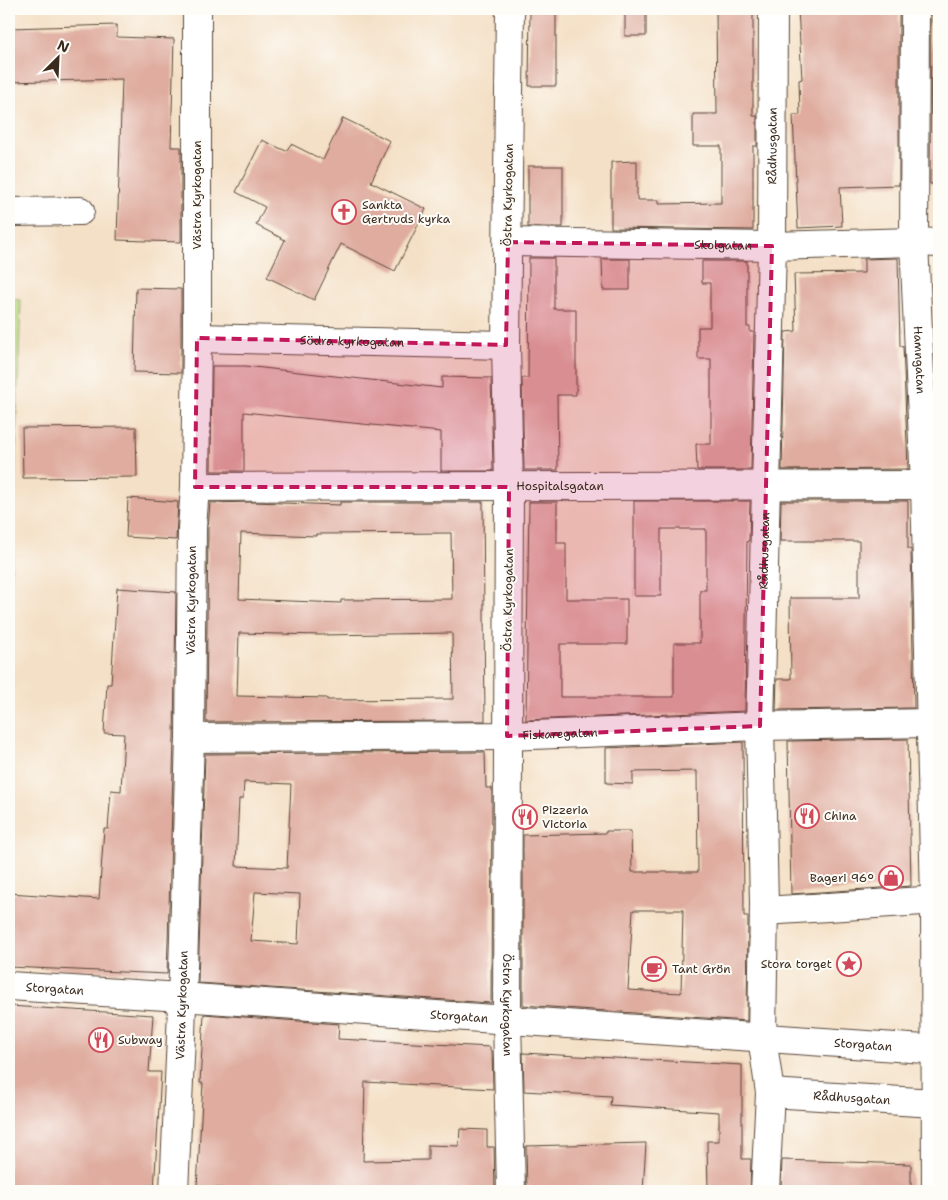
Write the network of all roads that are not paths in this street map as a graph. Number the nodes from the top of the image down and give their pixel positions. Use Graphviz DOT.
graph roads {
  1 [pos="197,9"];
  2 [pos="510,9"];
  3 [pos="773,9"];
  4 [pos="915,9"];
  5 [pos="80,211"];
  6 [pos="9,212"];
  7 [pos="508,242"];
  8 [pos="927,243"];
  9 [pos="772,246"];
  10 [pos="197,338"];
  11 [pos="506,345"];
  12 [pos="925,485"];
  13 [pos="766,486"];
  14 [pos="194,487"];
  15 [pos="509,487"];
  16 [pos="935,681"];
  17 [pos="930,723"];
  18 [pos="760,726"];
  19 [pos="507,736"];
  20 [pos="190,738"];
  21 [pos="937,900"];
  22 [pos="764,911"];
  23 [pos="9,986"];
  24 [pos="182,996"];
  25 [pos="507,1019"];
  26 [pos="762,1037"];
  27 [pos="937,1050"];
  28 [pos="770,1093"];
  29 [pos="935,1103"];
  30 [pos="174,1191"];
  31 [pos="511,1191"];
  32 [pos="765,1191"];
  33 [pos="936,1191"];
  1 -- 10 [label="street, Västra Kyrkogatan"];
  2 -- 7 [label="street, Östra Kyrkogatan"];
  3 -- 9 [label="street, Rådhusgatan"];
  4 -- 8 [label="street, Hamngatan"];
  5 -- 6 [label="street"];
  7 -- 9 [label="street, Skolgatan"];
  7 -- 11 [label="street, Östra Kyrkogatan"];
  8 -- 9 [label="street, Skolgatan"];
  8 -- 12 [label="street, Hamngatan"];
  9 -- 13 [label="street, Rådhusgatan"];
  10 -- 11 [label="street, Södra kyrkogatan"];
  10 -- 14 [label="street, Västra Kyrkogatan"];
  11 -- 15 [label="street, Östra Kyrkogatan"];
  12 -- 13 [label="street, Hospitalsgatan"];
  12 -- 16 [label="street, Hamngatan"];
  13 -- 15 [label="street, Hospitalsgatan"];
  13 -- 18 [label="street, Rådhusgatan"];
  14 -- 15 [label="street, Hospitalsgatan"];
  14 -- 20 [label="street, Västra Kyrkogatan"];
  15 -- 19 [label="street, Östra Kyrkogatan"];
  16 -- 17 [label="street, Hamngatan"];
  17 -- 18 [label="street, Fiskaregatan"];
  17 -- 21 [label="street, Hamngatan"];
  18 -- 19 [label="street, Fiskaregatan"];
  18 -- 22 [label="street, Rådhusgatan"];
  19 -- 20 [label="street, Fiskaregatan"];
  19 -- 25 [label="street, Östra Kyrkogatan"];
  20 -- 24 [label="street, Västra Kyrkogatan"];
  21 -- 22 [label="street"];
  21 -- 27 [label="street, Hamngatan"];
  22 -- 26 [label="street, Rådhusgatan"];
  23 -- 24 [label="street, Storgatan"];
  24 -- 25 [label="street, Storgatan"];
  24 -- 30 [label="street, Västra Kyrkogatan"];
  25 -- 26 [label="street, Storgatan"];
  25 -- 31 [label="street, Östra Kyrkogatan"];
  26 -- 27 [label="street, Storgatan"];
  26 -- 28 [label="street, Rådhusgatan"];
  27 -- 29 [label="street, Hamngatan"];
  28 -- 29 [label="street, Rådhusgatan"];
  28 -- 32 [label="street, Rådhusgatan"];
  29 -- 33 [label="street, Hamngatan"];
}
